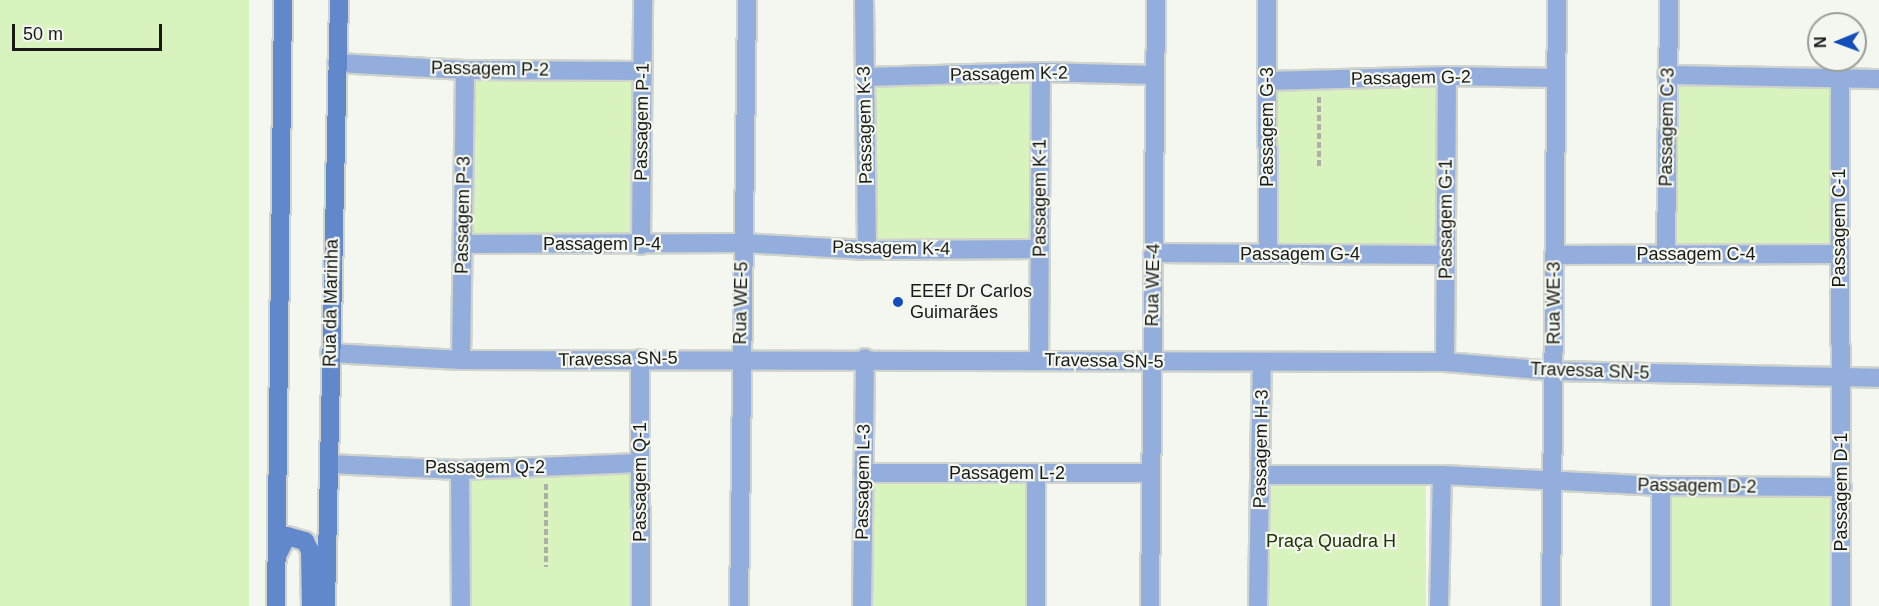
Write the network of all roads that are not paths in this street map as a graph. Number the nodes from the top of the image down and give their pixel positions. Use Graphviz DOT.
graph roads {
  1 [pos="283,0"];
  2 [pos="339,0"];
  3 [pos="643,0"];
  4 [pos="747,0"];
  5 [pos="864,0"];
  6 [pos="1156,0"];
  7 [pos="1267,0"];
  8 [pos="1557,0"];
  9 [pos="1669,0"];
  10 [pos="337,63"];
  11 [pos="465,70"];
  12 [pos="643,71"];
  13 [pos="1041,72"];
  14 [pos="1154,75"];
  15 [pos="1667,75"];
  16 [pos="1447,76"];
  17 [pos="865,77"];
  18 [pos="1840,77"];
  19 [pos="1556,78"];
  20 [pos="1879,79"];
  21 [pos="1267,81"];
  22 [pos="742,243"];
  23 [pos="463,244"];
  24 [pos="641,245"];
  25 [pos="1040,249"];
  26 [pos="867,250"];
  27 [pos="1154,253"];
  28 [pos="1268,253"];
  29 [pos="1666,254"];
  30 [pos="1839,254"];
  31 [pos="1446,255"];
  32 [pos="1554,255"];
  33 [pos="330,353"];
  34 [pos="640,358"];
  35 [pos="741,358"];
  36 [pos="865,358"];
  37 [pos="461,360"];
  38 [pos="1039,360"];
  39 [pos="1445,362"];
  40 [pos="1152,363"];
  41 [pos="1262,364"];
  42 [pos="1553,371"];
  43 [pos="1879,378"];
  44 [pos="1841,379"];
  45 [pos="640,463"];
  46 [pos="329,464"];
  47 [pos="460,470"];
  48 [pos="863,473"];
  49 [pos="1036,473"];
  50 [pos="1150,473"];
  51 [pos="1261,475"];
  52 [pos="1442,475"];
  53 [pos="1552,481"];
  54 [pos="1661,486"];
  55 [pos="1842,487"];
  56 [pos="277,557"];
  57 [pos="276,606"];
  58 [pos="312,606"];
  59 [pos="326,606"];
  60 [pos="461,606"];
  61 [pos="641,606"];
  62 [pos="739,606"];
  63 [pos="862,606"];
  64 [pos="1036,606"];
  65 [pos="1150,606"];
  66 [pos="1258,606"];
  67 [pos="1439,606"];
  68 [pos="1551,606"];
  69 [pos="1661,606"];
  70 [pos="1841,606"];
  1 -- 56 [label="main road"];
  2 -- 10 [label="main road, Rua da Marinha"];
  3 -- 12 [label="street, Passagem P-1"];
  4 -- 22 [label="street, Rua WE-5"];
  5 -- 17 [label="street, Passagem K-3"];
  6 -- 14 [label="street, Rua WE-4"];
  7 -- 21 [label="street, Passagem G-3"];
  8 -- 19 [label="street, Rua WE-3"];
  9 -- 15 [label="street, Passagem C-3"];
  10 -- 11 [label="street, Passagem P-2"];
  10 -- 33 [label="main road, Rua da Marinha"];
  11 -- 12 [label="street, Passagem P-2"];
  11 -- 23 [label="street, Passagem P-3"];
  12 -- 24 [label="street, Passagem P-1"];
  13 -- 14 [label="street, Passagem K-2"];
  13 -- 17 [label="street, Passagem K-2"];
  13 -- 25 [label="street, Passagem K-1"];
  14 -- 27 [label="street, Rua WE-4"];
  15 -- 18 [label="street"];
  15 -- 29 [label="street, Passagem C-3"];
  16 -- 19 [label="street, Passagem G-2"];
  16 -- 21 [label="street, Passagem G-2"];
  16 -- 31 [label="street, Passagem G-1"];
  17 -- 26 [label="street, Passagem K-3"];
  18 -- 20 [label="street"];
  18 -- 30 [label="street, Passagem C-1"];
  19 -- 32 [label="street, Rua WE-3"];
  21 -- 28 [label="street, Passagem G-3"];
  22 -- 24 [label="street, Passagem P-4"];
  22 -- 26 [label="street, Passagem K-4"];
  22 -- 35 [label="street, Rua WE-5"];
  23 -- 24 [label="street, Passagem P-4"];
  23 -- 37 [label="street, Passagem P-3"];
  25 -- 26 [label="street, Passagem K-4"];
  25 -- 38 [label="street, Passagem K-1"];
  27 -- 28 [label="street, Passagem G-4"];
  27 -- 40 [label="street, Rua WE-4"];
  28 -- 31 [label="street, Passagem G-4"];
  29 -- 30 [label="street, Passagem C-4"];
  29 -- 32 [label="street, Passagem C-4"];
  30 -- 44 [label="street, Passagem C-1"];
  31 -- 39 [label="street, Passagem G-1"];
  32 -- 42 [label="street, Rua WE-3"];
  33 -- 37 [label="street, Travessa SN-5"];
  33 -- 46 [label="main road, Rua da Marinha"];
  34 -- 35 [label="street, Travessa SN-5"];
  34 -- 37 [label="street, Travessa SN-5"];
  34 -- 45 [label="street, Passagem Q-1"];
  35 -- 36 [label="street, Travessa SN-5"];
  35 -- 62 [label="street, Rua WE-5"];
  36 -- 38 [label="street, Travessa SN-5"];
  36 -- 48 [label="street, Passagem L-3"];
  38 -- 40 [label="street, Travessa SN-5"];
  39 -- 41 [label="street, Travessa SN-5"];
  39 -- 42 [label="street, Travessa SN-5"];
  40 -- 41 [label="street, Travessa SN-5"];
  40 -- 50 [label="street, Rua WE-4"];
  41 -- 51 [label="street, Passagem H-3"];
  42 -- 44 [label="street, Travessa SN-5"];
  42 -- 53 [label="street, Rua WE-3"];
  43 -- 44 [label="street, Travessa SN-5"];
  44 -- 55 [label="street, Passagem D-1"];
  45 -- 47 [label="street, Passagem Q-2"];
  45 -- 61 [label="street, Passagem Q-1"];
  46 -- 47 [label="street, Passagem Q-2"];
  46 -- 59 [label="main road, Rua da Marinha"];
  47 -- 60 [label="street"];
  48 -- 49 [label="street, Passagem L-2"];
  48 -- 63 [label="street, Passagem L-3"];
  49 -- 50 [label="street, Passagem L-2"];
  49 -- 64 [label="street"];
  50 -- 65 [label="street, Rua WE-4"];
  51 -- 52 [label="street, Passagem D-2"];
  51 -- 66 [label="street, Passagem H-3"];
  52 -- 53 [label="street, Passagem D-2"];
  52 -- 67 [label="street"];
  53 -- 54 [label="street, Passagem D-2"];
  53 -- 68 [label="street, Rua WE-3"];
  54 -- 55 [label="street, Passagem D-2"];
  54 -- 69 [label="street"];
  55 -- 70 [label="street, Passagem D-1"];
  56 -- 57 [label="main road"];
  56 -- 58 [label="main road"];
}
